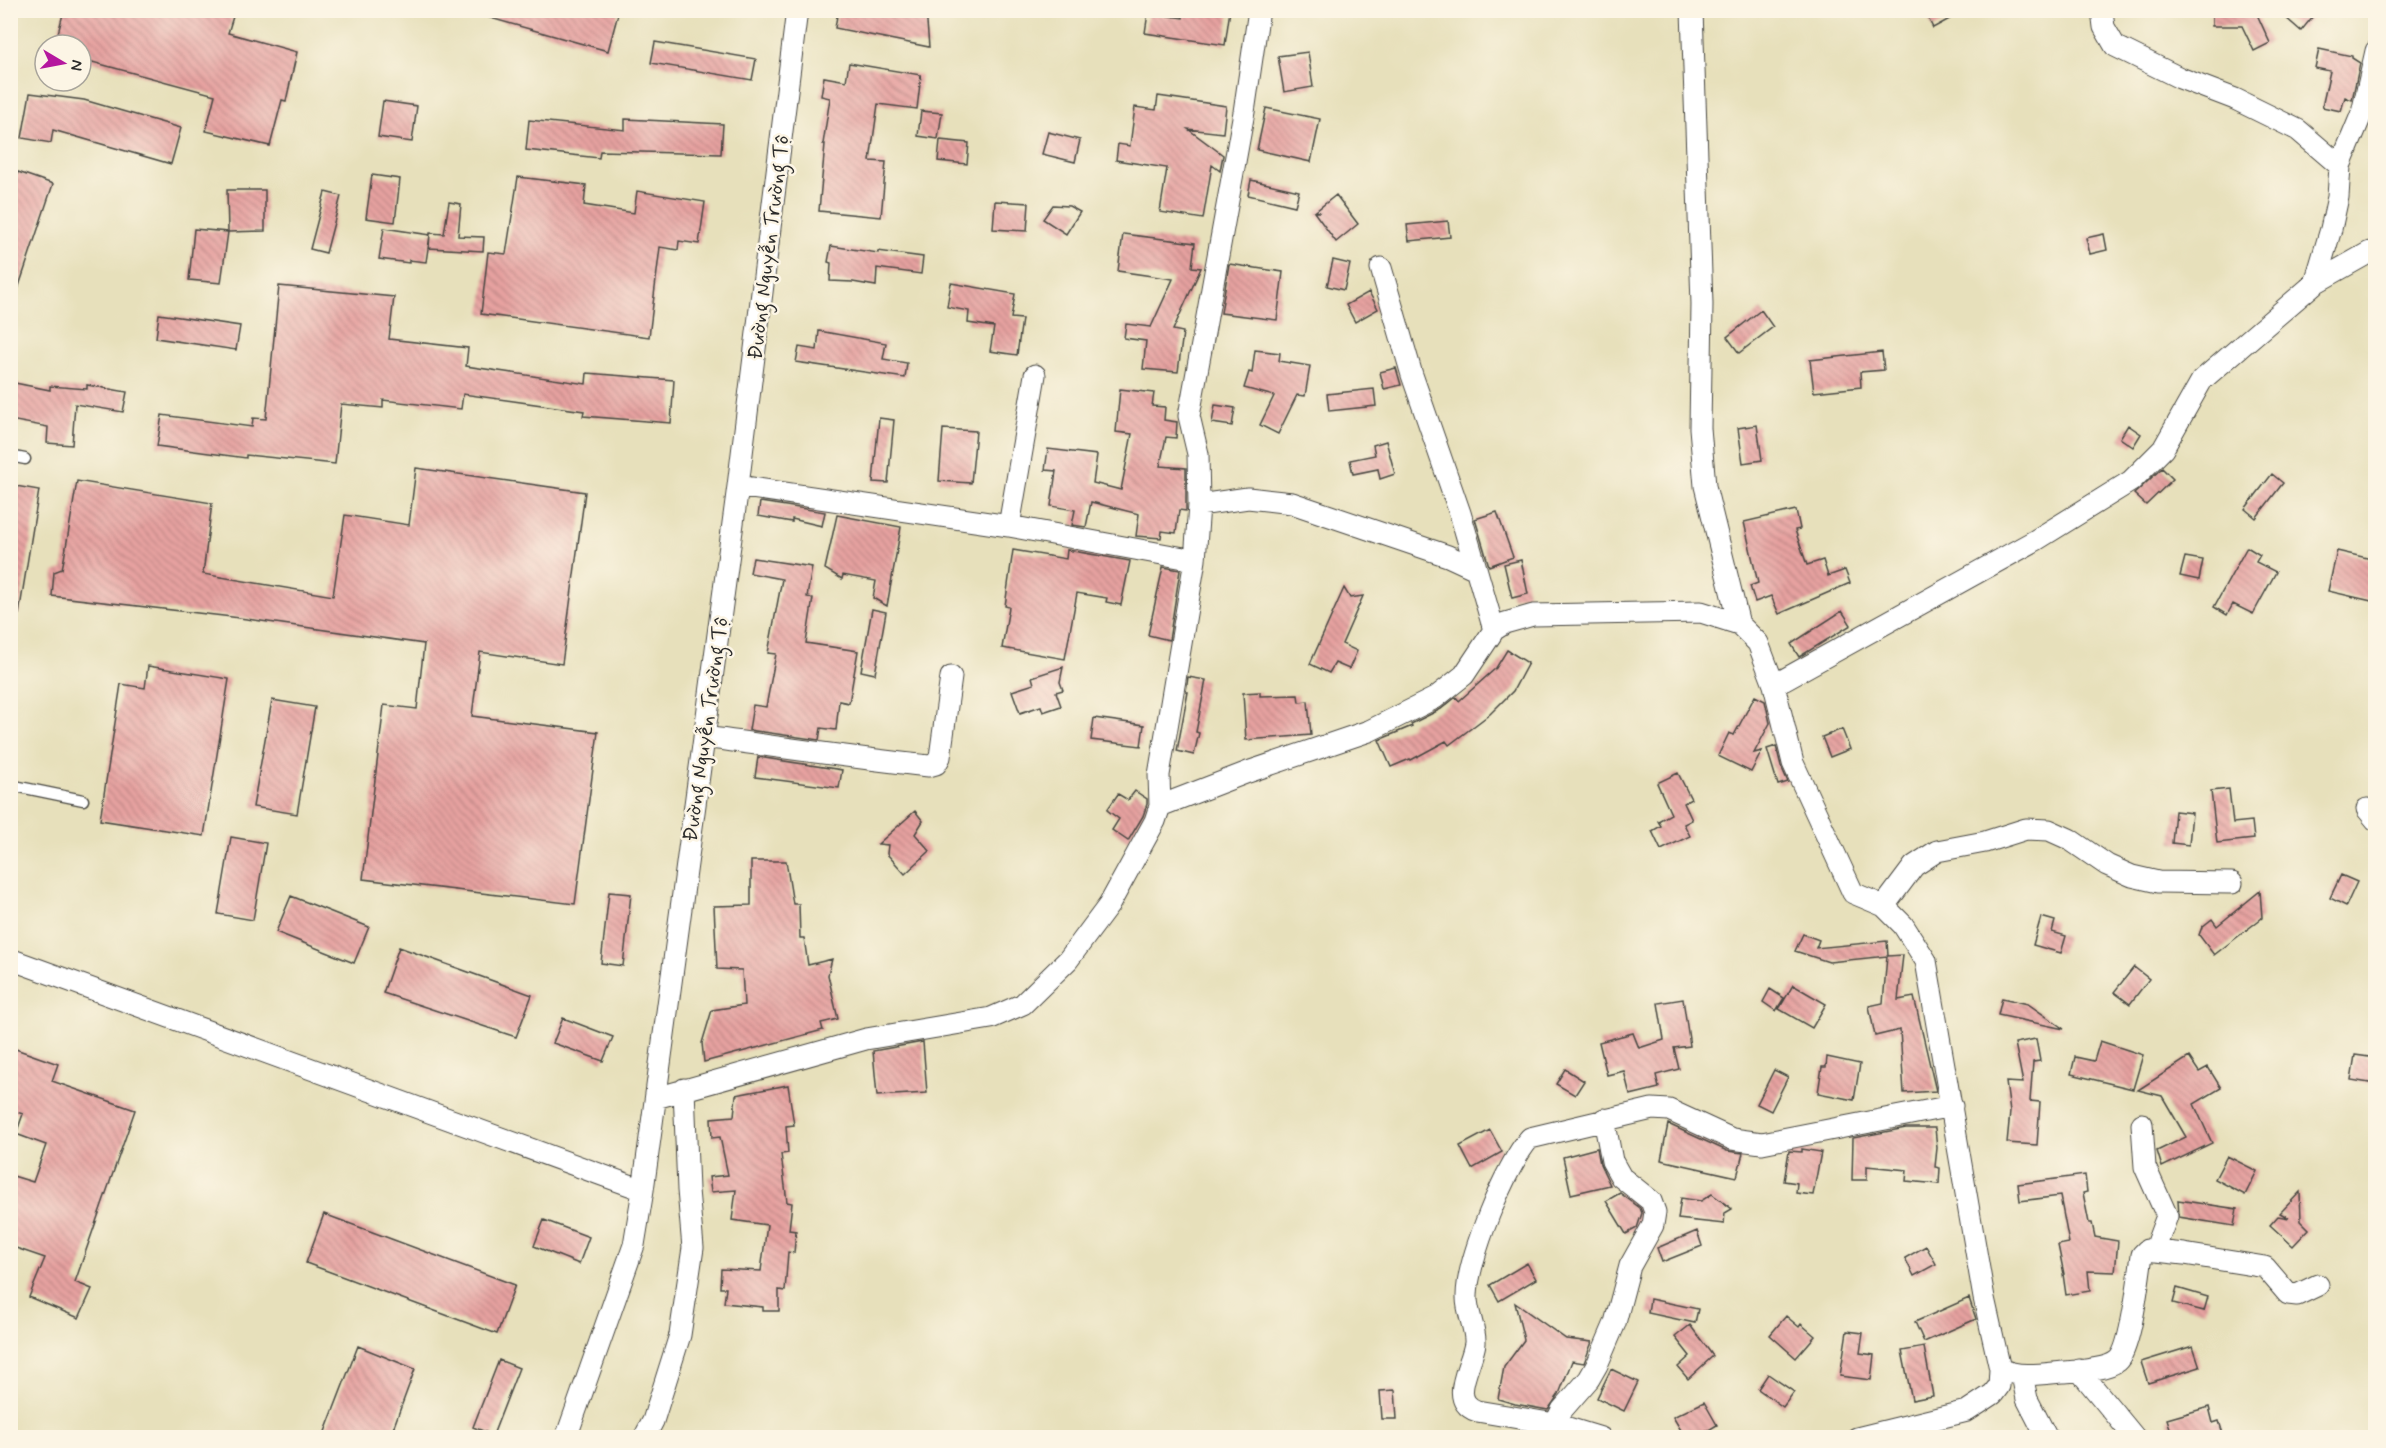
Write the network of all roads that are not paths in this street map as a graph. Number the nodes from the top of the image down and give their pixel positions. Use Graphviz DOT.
graph roads {
  1 [pos="797,10"];
  2 [pos="1259,10"];
  3 [pos="1692,10"];
  4 [pos="2102,10"];
  5 [pos="2376,51"];
  6 [pos="2340,166"];
  7 [pos="2376,251"];
  8 [pos="1381,268"];
  9 [pos="2315,283"];
  10 [pos="1035,375"];
  11 [pos="10,456"];
  12 [pos="25,459"];
  13 [pos="738,486"];
  14 [pos="1199,505"];
  15 [pos="1009,526"];
  16 [pos="1195,560"];
  17 [pos="1476,569"];
  18 [pos="1739,624"];
  19 [pos="1494,630"];
  20 [pos="951,677"];
  21 [pos="1774,684"];
  22 [pos="704,737"];
  23 [pos="10,785"];
  24 [pos="83,800"];
  25 [pos="1161,806"];
  26 [pos="2232,883"];
  27 [pos="1884,906"];
  28 [pos="10,959"];
  29 [pos="684,1089"];
  30 [pos="657,1098"];
  31 [pos="1952,1106"];
  32 [pos="1604,1119"];
  33 [pos="2142,1124"];
  34 [pos="643,1190"];
  35 [pos="2154,1251"];
  36 [pos="2318,1285"];
  37 [pos="2000,1369"];
  38 [pos="2079,1370"];
  39 [pos="2022,1375"];
  40 [pos="1556,1424"];
  41 [pos="566,1437"];
  42 [pos="644,1437"];
  43 [pos="1601,1437"];
  44 [pos="1857,1437"];
  45 [pos="2048,1437"];
  46 [pos="2135,1437"];
  1 -- 13 [label="street, Đường Nguyễn Trường Tộ"];
  2 -- 14 [label="street"];
  3 -- 18 [label="street"];
  4 -- 6 [label="street"];
  5 -- 6 [label="street"];
  6 -- 9 [label="street"];
  7 -- 9 [label="street"];
  8 -- 17 [label="street"];
  9 -- 21 [label="street"];
  10 -- 15 [label="street"];
  11 -- 12 [label="lane"];
  13 -- 15 [label="street"];
  13 -- 22 [label="street, Đường Nguyễn Trường Tộ"];
  14 -- 16 [label="street"];
  14 -- 17 [label="street"];
  15 -- 16 [label="street"];
  16 -- 25 [label="street"];
  17 -- 19 [label="street"];
  18 -- 19 [label="street"];
  18 -- 21 [label="street"];
  19 -- 25 [label="street"];
  20 -- 22 [label="street"];
  21 -- 27 [label="street"];
  22 -- 30 [label="street, Đường Nguyễn Trường Tộ"];
  23 -- 24 [label="lane"];
  25 -- 29 [label="street"];
  26 -- 27 [label="street"];
  27 -- 31 [label="street"];
  28 -- 34 [label="street"];
  29 -- 30 [label="street"];
  29 -- 42 [label="street"];
  30 -- 34 [label="street, Đường Nguyễn Trường Tộ"];
  31 -- 32 [label="street"];
  31 -- 37 [label="street"];
  32 -- 40 [label="street"];
  32 -- 40 [label="street"];
  33 -- 35 [label="street"];
  34 -- 41 [label="street, Đường Nguyễn Trường Tộ"];
  35 -- 36 [label="street"];
  35 -- 38 [label="street"];
  37 -- 39 [label="street"];
  37 -- 44 [label="street"];
  38 -- 39 [label="street"];
  38 -- 46 [label="street"];
  39 -- 45 [label="street"];
  40 -- 43 [label="street"];
}
